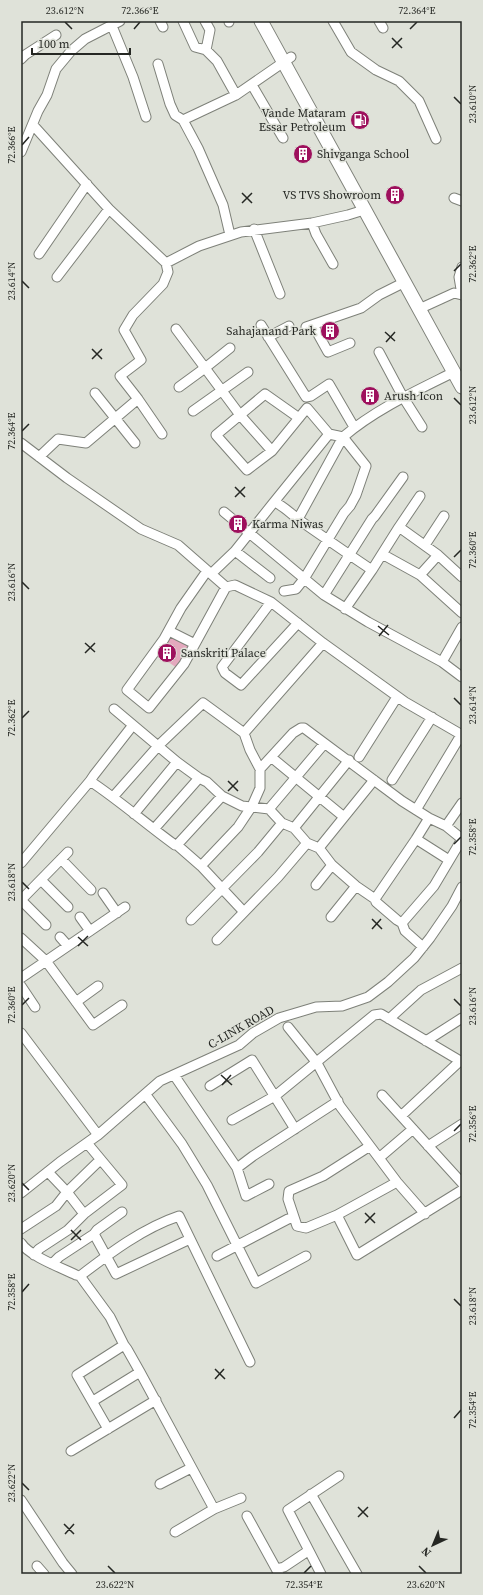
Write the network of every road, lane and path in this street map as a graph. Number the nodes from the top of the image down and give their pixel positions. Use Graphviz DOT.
graph roads {
  1 [pos="183,21"];
  2 [pos="205,21"];
  3 [pos="261,21"];
  4 [pos="271,21"];
  5 [pos="333,21"];
  6 [pos="116,23"];
  7 [pos="56,35"];
  8 [pos="206,50"];
  9 [pos="22,54"];
  10 [pos="287,60"];
  11 [pos="158,64"];
  12 [pos="252,86"];
  13 [pos="236,95"];
  14 [pos="146,117"];
  15 [pos="183,120"];
  16 [pos="33,124"];
  17 [pos="284,138"];
  18 [pos="436,139"];
  19 [pos="21,152"];
  20 [pos="87,184"];
  21 [pos="109,208"];
  22 [pos="364,210"];
  23 [pos="312,223"];
  24 [pos="254,229"];
  25 [pos="230,236"];
  26 [pos="39,254"];
  27 [pos="166,263"];
  28 [pos="333,264"];
  29 [pos="462,267"];
  30 [pos="57,277"];
  31 [pos="405,282"];
  32 [pos="280,294"];
  33 [pos="462,295"];
  34 [pos="422,307"];
  35 [pos="261,325"];
  36 [pos="289,326"];
  37 [pos="176,329"];
  38 [pos="268,337"];
  39 [pos="350,343"];
  40 [pos="230,348"];
  41 [pos="379,352"];
  42 [pos="205,368"];
  43 [pos="248,372"];
  44 [pos="458,372"];
  45 [pos="179,386"];
  46 [pos="462,387"];
  47 [pos="222,390"];
  48 [pos="95,393"];
  49 [pos="403,398"];
  50 [pos="138,399"];
  51 [pos="193,411"];
  52 [pos="240,415"];
  53 [pos="115,418"];
  54 [pos="299,418"];
  55 [pos="354,427"];
  56 [pos="422,427"];
  57 [pos="162,434"];
  58 [pos="329,434"];
  59 [pos="343,436"];
  60 [pos="21,443"];
  61 [pos="135,443"];
  62 [pos="272,451"];
  63 [pos="39,457"];
  64 [pos="403,477"];
  65 [pos="420,496"];
  66 [pos="274,502"];
  67 [pos="224,512"];
  68 [pos="444,516"];
  69 [pos="298,519"];
  70 [pos="399,527"];
  71 [pos="250,532"];
  72 [pos="327,540"];
  73 [pos="425,545"];
  74 [pos="235,551"];
  75 [pos="382,554"];
  76 [pos="349,555"];
  77 [pos="438,555"];
  78 [pos="372,570"];
  79 [pos="209,572"];
  80 [pos="420,575"];
  81 [pos="462,577"];
  82 [pos="270,578"];
  83 [pos="304,579"];
  84 [pos="226,587"];
  85 [pos="284,591"];
  86 [pos="324,595"];
  87 [pos="271,602"];
  88 [pos="345,609"];
  89 [pos="462,613"];
  90 [pos="298,623"];
  91 [pos="462,627"];
  92 [pos="169,631"];
  93 [pos="323,643"];
  94 [pos="195,644"];
  95 [pos="442,662"];
  96 [pos="462,677"];
  97 [pos="398,697"];
  98 [pos="114,709"];
  99 [pos="432,717"];
  100 [pos="133,725"];
  101 [pos="244,733"];
  102 [pos="462,735"];
  103 [pos="324,744"];
  104 [pos="159,745"];
  105 [pos="271,757"];
  106 [pos="359,757"];
  107 [pos="349,760"];
  108 [pos="177,762"];
  109 [pos="260,769"];
  110 [pos="296,777"];
  111 [pos="199,778"];
  112 [pos="374,780"];
  113 [pos="392,780"];
  114 [pos="90,781"];
  115 [pos="222,796"];
  116 [pos="113,797"];
  117 [pos="320,797"];
  118 [pos="462,803"];
  119 [pos="252,806"];
  120 [pos="269,809"];
  121 [pos="416,810"];
  122 [pos="134,814"];
  123 [pos="344,817"];
  124 [pos="429,818"];
  125 [pos="282,823"];
  126 [pos="446,826"];
  127 [pos="294,828"];
  128 [pos="154,830"];
  129 [pos="416,839"];
  130 [pos="462,839"];
  131 [pos="307,843"];
  132 [pos="177,845"];
  133 [pos="319,848"];
  134 [pos="68,852"];
  135 [pos="61,860"];
  136 [pos="449,860"];
  137 [pos="21,863"];
  138 [pos="332,865"];
  139 [pos="201,866"];
  140 [pos="41,880"];
  141 [pos="316,885"];
  142 [pos="356,886"];
  143 [pos="462,887"];
  144 [pos="222,889"];
  145 [pos="91,890"];
  146 [pos="103,893"];
  147 [pos="375,899"];
  148 [pos="21,900"];
  149 [pos="68,907"];
  150 [pos="125,907"];
  151 [pos="244,912"];
  152 [pos="117,913"];
  153 [pos="331,916"];
  154 [pos="80,917"];
  155 [pos="191,920"];
  156 [pos="402,923"];
  157 [pos="46,925"];
  158 [pos="90,931"];
  159 [pos="60,936"];
  160 [pos="21,938"];
  161 [pos="217,940"];
  162 [pos="68,946"];
  163 [pos="422,947"];
  164 [pos="46,961"];
  165 [pos="462,968"];
  166 [pos="21,978"];
  167 [pos="21,986"];
  168 [pos="98,986"];
  169 [pos="76,1002"];
  170 [pos="122,1005"];
  171 [pos="35,1007"];
  172 [pos="462,1018"];
  173 [pos="389,1019"];
  174 [pos="288,1027"];
  175 [pos="21,1033"];
  176 [pos="426,1041"];
  177 [pos="461,1061"];
  178 [pos="317,1063"];
  179 [pos="174,1075"];
  180 [pos="210,1086"];
  181 [pos="146,1095"];
  182 [pos="275,1096"];
  183 [pos="382,1096"];
  184 [pos="338,1101"];
  185 [pos="401,1116"];
  186 [pos="232,1120"];
  187 [pos="462,1124"];
  188 [pos="295,1129"];
  189 [pos="413,1129"];
  190 [pos="98,1135"];
  191 [pos="87,1143"];
  192 [pos="370,1146"];
  193 [pos="428,1146"];
  194 [pos="379,1158"];
  195 [pos="100,1160"];
  196 [pos="237,1168"];
  197 [pos="48,1172"];
  198 [pos="397,1182"];
  199 [pos="462,1183"];
  200 [pos="269,1184"];
  201 [pos="462,1190"];
  202 [pos="67,1192"];
  203 [pos="21,1193"];
  204 [pos="122,1212"];
  205 [pos="84,1214"];
  206 [pos="425,1214"];
  207 [pos="337,1215"];
  208 [pos="288,1219"];
  209 [pos="21,1229"];
  210 [pos="94,1234"];
  211 [pos="190,1239"];
  212 [pos="21,1243"];
  213 [pos="237,1246"];
  214 [pos="34,1255"];
  215 [pos="106,1256"];
  216 [pos="217,1256"];
  217 [pos="306,1256"];
  218 [pos="52,1264"];
  219 [pos="80,1276"];
  220 [pos="124,1345"];
  221 [pos="250,1362"];
  222 [pos="140,1372"];
  223 [pos="156,1400"];
  224 [pos="92,1401"];
  225 [pos="108,1429"];
  226 [pos="71,1451"];
  227 [pos="191,1468"];
  228 [pos="339,1476"];
  229 [pos="160,1484"];
  230 [pos="311,1494"];
  231 [pos="241,1498"];
  232 [pos="21,1500"];
  233 [pos="214,1509"];
  234 [pos="247,1516"];
  235 [pos="175,1532"];
  236 [pos="308,1551"];
  237 [pos="37,1566"];
  238 [pos="278,1572"];
  239 [pos="44,1574"];
  240 [pos="72,1574"];
  241 [pos="321,1574"];
  242 [pos="358,1574"];
  1 -- 8 [label="street"];
  2 -- 8 [label="street"];
  3 -- 10 [label="highway"];
  4 -- 10 [label="highway"];
  5 -- 18 [label="street"];
  6 -- 14 [label="street"];
  6 -- 16 [label="street"];
  7 -- 9 [label="street"];
  8 -- 13 [label="street"];
  10 -- 12 [label="street"];
  10 -- 22 [label="highway"];
  10 -- 34 [label="highway"];
  11 -- 15 [label="street"];
  12 -- 13 [label="street"];
  12 -- 17 [label="street"];
  13 -- 15 [label="street"];
  15 -- 25 [label="street"];
  16 -- 19 [label="street"];
  16 -- 20 [label="street"];
  20 -- 21 [label="street"];
  20 -- 26 [label="street"];
  21 -- 27 [label="street"];
  21 -- 30 [label="street"];
  22 -- 23 [label="street"];
  22 -- 31 [label="highway"];
  23 -- 24 [label="street"];
  23 -- 28 [label="street"];
  24 -- 25 [label="street"];
  24 -- 32 [label="street"];
  25 -- 27 [label="street"];
  27 -- 50 [label="street"];
  29 -- 33 [label="street"];
  31 -- 34 [label="highway"];
  31 -- 39 [label="street"];
  33 -- 34 [label="street"];
  34 -- 44 [label="highway"];
  35 -- 38 [label="street"];
  36 -- 38 [label="street"];
  37 -- 42 [label="street"];
  38 -- 55 [label="street"];
  40 -- 42 [label="street"];
  41 -- 49 [label="street"];
  42 -- 45 [label="street"];
  42 -- 47 [label="street"];
  43 -- 47 [label="street"];
  44 -- 46 [label="highway"];
  44 -- 49 [label="street"];
  47 -- 51 [label="street"];
  47 -- 52 [label="street"];
  48 -- 53 [label="street"];
  49 -- 55 [label="street"];
  49 -- 56 [label="street"];
  50 -- 53 [label="street"];
  50 -- 57 [label="street"];
  52 -- 54 [label="street"];
  52 -- 62 [label="street"];
  52 -- 62 [label="street"];
  53 -- 61 [label="street"];
  53 -- 63 [label="street"];
  54 -- 58 [label="street"];
  54 -- 62 [label="street"];
  55 -- 59 [label="street"];
  58 -- 59 [label="street"];
  58 -- 66 [label="street"];
  59 -- 69 [label="street"];
  59 -- 72 [label="street"];
  60 -- 63 [label="street"];
  63 -- 79 [label="street"];
  64 -- 76 [label="street"];
  65 -- 70 [label="street"];
  66 -- 69 [label="street"];
  66 -- 71 [label="street"];
  67 -- 71 [label="street"];
  68 -- 73 [label="street"];
  69 -- 72 [label="street"];
  70 -- 73 [label="street"];
  70 -- 75 [label="street"];
  71 -- 74 [label="street"];
  71 -- 83 [label="street"];
  72 -- 76 [label="street"];
  72 -- 83 [label="street"];
  73 -- 77 [label="street"];
  74 -- 79 [label="street"];
  74 -- 82 [label="street"];
  75 -- 78 [label="street"];
  75 -- 80 [label="street"];
  76 -- 78 [label="street"];
  76 -- 86 [label="street"];
  77 -- 80 [label="street"];
  77 -- 81 [label="street"];
  78 -- 88 [label="street"];
  79 -- 84 [label="street"];
  79 -- 92 [label="street"];
  80 -- 89 [label="street"];
  83 -- 85 [label="street"];
  83 -- 86 [label="street"];
  84 -- 87 [label="street"];
  84 -- 94 [label="street"];
  86 -- 88 [label="street"];
  87 -- 90 [label="street"];
  87 -- 90 [label="street"];
  88 -- 95 [label="street"];
  90 -- 93 [label="street"];
  91 -- 95 [label="street"];
  92 -- 94 [label="street"];
  92 -- 94 [label="street"];
  93 -- 97 [label="street"];
  93 -- 101 [label="street"];
  95 -- 96 [label="street"];
  97 -- 99 [label="street"];
  97 -- 106 [label="street"];
  98 -- 100 [label="street"];
  99 -- 102 [label="street"];
  99 -- 113 [label="street"];
  100 -- 104 [label="street"];
  100 -- 114 [label="street"];
  101 -- 104 [label="street"];
  101 -- 109 [label="street"];
  102 -- 121 [label="street"];
  103 -- 105 [label="street"];
  103 -- 107 [label="street"];
  103 -- 110 [label="street"];
  104 -- 108 [label="street"];
  104 -- 116 [label="street"];
  105 -- 109 [label="street"];
  105 -- 110 [label="street"];
  107 -- 112 [label="street"];
  107 -- 117 [label="street"];
  108 -- 111 [label="street"];
  108 -- 122 [label="street"];
  109 -- 119 [label="street"];
  110 -- 117 [label="street"];
  110 -- 120 [label="street"];
  111 -- 115 [label="street"];
  111 -- 128 [label="street"];
  112 -- 121 [label="street"];
  112 -- 123 [label="street"];
  114 -- 116 [label="street"];
  114 -- 137 [label="street"];
  115 -- 119 [label="street"];
  115 -- 132 [label="street"];
  116 -- 122 [label="street"];
  117 -- 123 [label="street"];
  117 -- 127 [label="street"];
  118 -- 126 [label="street"];
  119 -- 120 [label="street"];
  119 -- 139 [label="street"];
  120 -- 125 [label="street"];
  121 -- 124 [label="street"];
  122 -- 128 [label="street"];
  123 -- 133 [label="street"];
  124 -- 126 [label="street"];
  124 -- 129 [label="street"];
  125 -- 127 [label="street"];
  125 -- 144 [label="street"];
  126 -- 130 [label="street"];
  127 -- 131 [label="street"];
  128 -- 132 [label="street"];
  129 -- 136 [label="street"];
  129 -- 147 [label="street"];
  130 -- 136 [label="street"];
  131 -- 133 [label="street"];
  131 -- 151 [label="street"];
  132 -- 139 [label="street"];
  133 -- 138 [label="street"];
  134 -- 135 [label="street"];
  135 -- 140 [label="street"];
  135 -- 145 [label="street"];
  136 -- 156 [label="street"];
  138 -- 141 [label="street"];
  138 -- 142 [label="street"];
  139 -- 144 [label="street"];
  140 -- 148 [label="street"];
  140 -- 149 [label="street"];
  142 -- 147 [label="street"];
  142 -- 153 [label="street"];
  143 -- 163 [label="street, C-LINK ROAD"];
  144 -- 151 [label="street"];
  144 -- 155 [label="street"];
  146 -- 152 [label="street"];
  147 -- 156 [label="street"];
  148 -- 157 [label="street"];
  150 -- 152 [label="street"];
  151 -- 161 [label="street"];
  152 -- 158 [label="street"];
  154 -- 158 [label="street"];
  156 -- 163 [label="street"];
  158 -- 162 [label="street"];
  159 -- 162 [label="street"];
  160 -- 164 [label="street"];
  162 -- 164 [label="street"];
  163 -- 179 [label="street, C-LINK ROAD"];
  164 -- 166 [label="street"];
  164 -- 169 [label="street"];
  165 -- 173 [label="street"];
  167 -- 171 [label="street"];
  168 -- 169 [label="street"];
  169 -- 170 [label="street"];
  172 -- 176 [label="street"];
  173 -- 176 [label="street"];
  173 -- 178 [label="street"];
  174 -- 178 [label="street"];
  175 -- 190 [label="street"];
  176 -- 177 [label="street"];
  177 -- 185 [label="street"];
  178 -- 182 [label="street"];
  178 -- 184 [label="street"];
  179 -- 181 [label="street, C-LINK ROAD"];
  179 -- 196 [label="street"];
  180 -- 182 [label="street"];
  181 -- 190 [label="street, C-LINK ROAD"];
  181 -- 213 [label="street"];
  182 -- 186 [label="street"];
  182 -- 188 [label="street"];
  183 -- 185 [label="street"];
  184 -- 188 [label="street"];
  184 -- 192 [label="street"];
  185 -- 189 [label="street"];
  187 -- 193 [label="street"];
  188 -- 196 [label="street"];
  189 -- 193 [label="street"];
  189 -- 194 [label="street"];
  190 -- 191 [label="street, C-LINK ROAD"];
  191 -- 195 [label="street"];
  191 -- 197 [label="street, C-LINK ROAD"];
  192 -- 194 [label="street"];
  192 -- 207 [label="street"];
  193 -- 199 [label="street"];
  194 -- 198 [label="street"];
  195 -- 202 [label="street"];
  195 -- 205 [label="street"];
  196 -- 200 [label="street"];
  197 -- 202 [label="street"];
  197 -- 203 [label="street, C-LINK ROAD"];
  198 -- 206 [label="street"];
  198 -- 207 [label="street"];
  201 -- 206 [label="street"];
  202 -- 205 [label="street"];
  202 -- 209 [label="street"];
  204 -- 210 [label="street"];
  205 -- 214 [label="street"];
  206 -- 207 [label="street"];
  208 -- 213 [label="street"];
  210 -- 215 [label="street"];
  210 -- 218 [label="street"];
  211 -- 215 [label="street"];
  211 -- 215 [label="street"];
  211 -- 221 [label="street"];
  212 -- 214 [label="street"];
  213 -- 216 [label="street"];
  213 -- 217 [label="street"];
  214 -- 218 [label="street"];
  215 -- 219 [label="street"];
  218 -- 219 [label="street"];
  219 -- 220 [label="street"];
  220 -- 222 [label="street"];
  220 -- 224 [label="street"];
  222 -- 223 [label="street"];
  222 -- 224 [label="street"];
  223 -- 225 [label="street"];
  223 -- 227 [label="street"];
  224 -- 225 [label="street"];
  225 -- 226 [label="street"];
  227 -- 229 [label="street"];
  227 -- 233 [label="street"];
  228 -- 230 [label="street"];
  230 -- 236 [label="street"];
  230 -- 242 [label="street"];
  231 -- 233 [label="street"];
  232 -- 240 [label="street"];
  233 -- 235 [label="street"];
  234 -- 238 [label="street"];
  236 -- 238 [label="street"];
  236 -- 241 [label="street"];
  237 -- 239 [label="street"];
}
